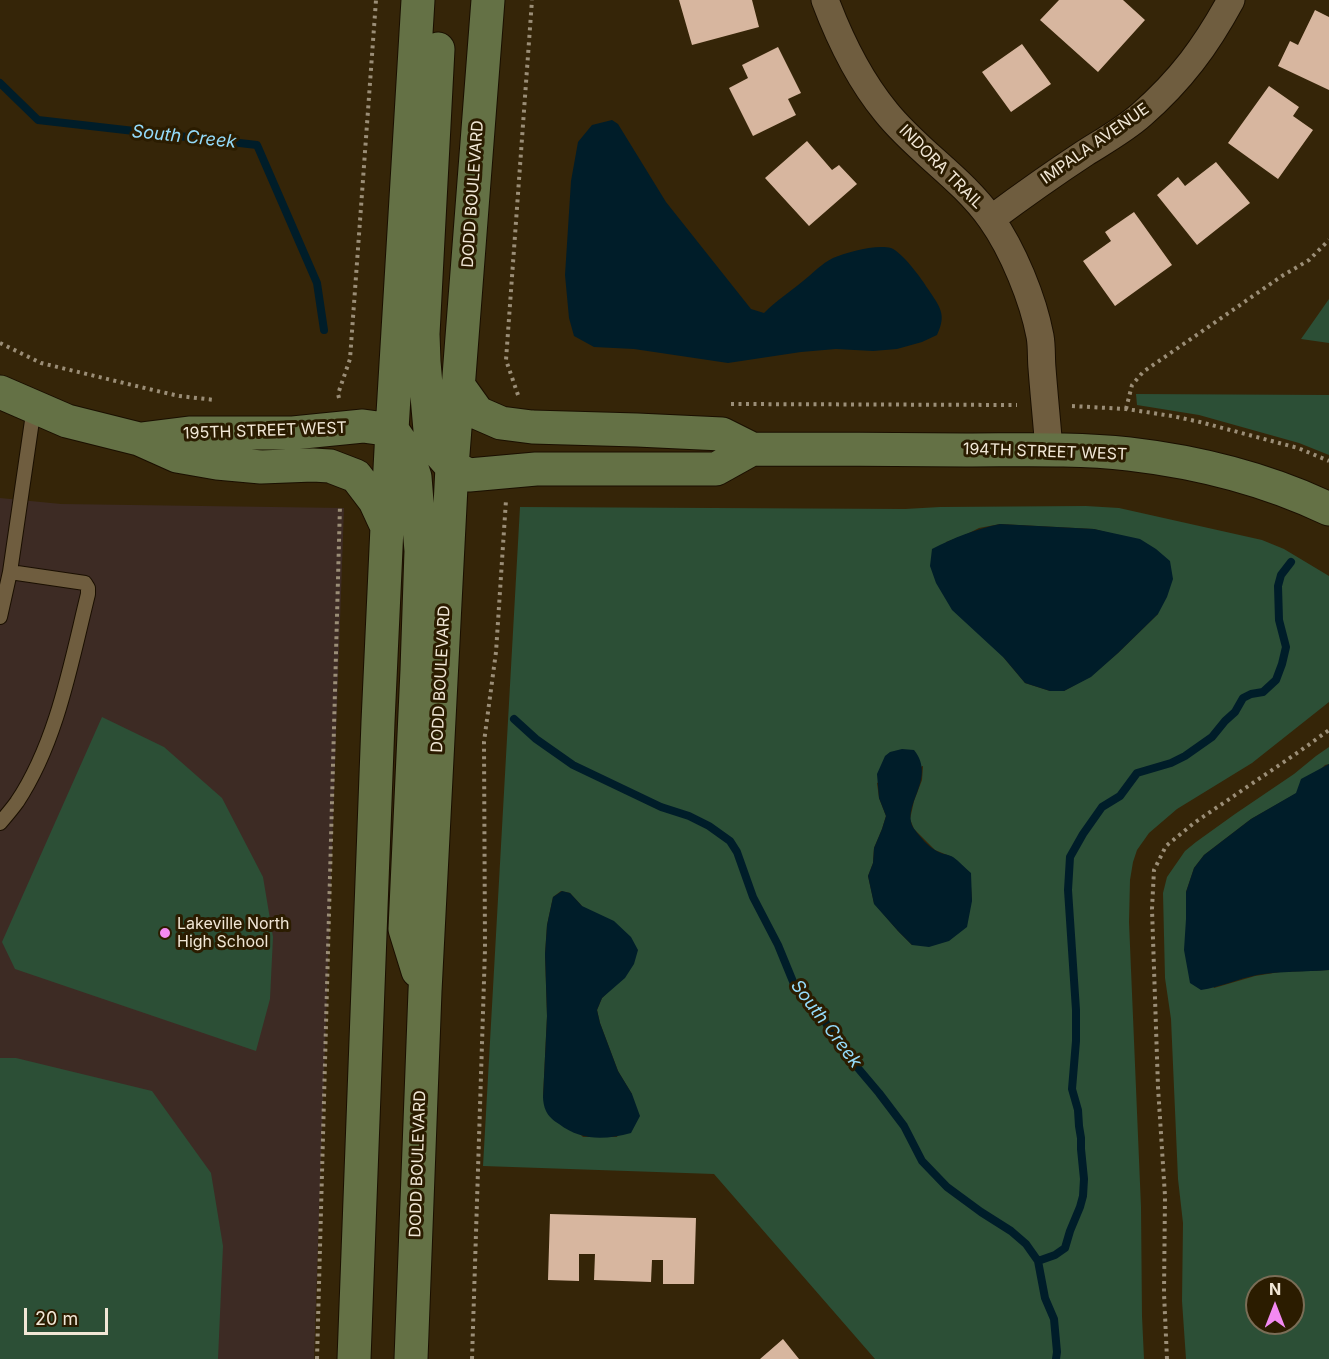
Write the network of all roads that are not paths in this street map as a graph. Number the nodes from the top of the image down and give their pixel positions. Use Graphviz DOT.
graph roads {
  1 [pos="418,0"];
  2 [pos="439,0"];
  3 [pos="488,0"];
  4 [pos="825,0"];
  5 [pos="1231,0"];
  6 [pos="991,219"];
  7 [pos="458,385"];
  8 [pos="0,392"];
  9 [pos="34,407"];
  10 [pos="392,429"];
  11 [pos="139,439"];
  12 [pos="752,448"];
  13 [pos="1049,450"];
  14 [pos="452,467"];
  15 [pos="1329,509"];
  16 [pos="387,527"];
  17 [pos="10,572"];
  18 [pos="0,617"];
  19 [pos="0,823"];
  20 [pos="425,991"];
  21 [pos="354,1359"];
  22 [pos="411,1359"];
  1 -- 10 [label="main road"];
  2 -- 14 [label="main road"];
  3 -- 7 [label="main road, DODD BOULEVARD"];
  4 -- 6 [label="street, INDORA TRAIL"];
  5 -- 6 [label="street, IMPALA AVENUE"];
  6 -- 13 [label="street, INDORA TRAIL"];
  7 -- 12 [label="main road, 194TH STREET WEST"];
  7 -- 14 [label="main road, DODD BOULEVARD"];
  8 -- 9 [label="main road, 195TH STREET WEST"];
  9 -- 11 [label="main road, 195TH STREET WEST"];
  9 -- 17 [label="lane"];
  10 -- 11 [label="main road, 195TH STREET WEST"];
  10 -- 16 [label="main road"];
  10 -- 20 [label="main road"];
  11 -- 16 [label="main road, 195TH STREET WEST"];
  12 -- 13 [label="main road, 194TH STREET WEST"];
  12 -- 14 [label="main road"];
  13 -- 15 [label="main road, 194TH STREET WEST"];
  14 -- 20 [label="main road, DODD BOULEVARD"];
  16 -- 21 [label="main road"];
  17 -- 18 [label="lane"];
  17 -- 19 [label="lane"];
  20 -- 22 [label="main road, DODD BOULEVARD"];
}
